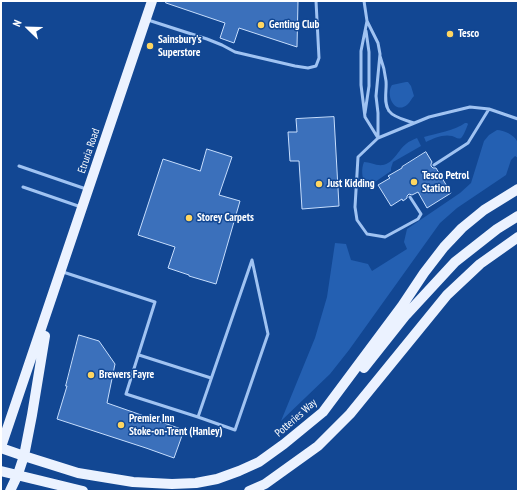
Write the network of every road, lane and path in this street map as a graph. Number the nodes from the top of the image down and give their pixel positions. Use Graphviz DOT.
graph roads {
  1 [pos="152,1"];
  2 [pos="316,1"];
  3 [pos="364,1"];
  4 [pos="146,19"];
  5 [pos="367,21"];
  6 [pos="366,29"];
  7 [pos="380,54"];
  8 [pos="489,109"];
  9 [pos="365,117"];
  10 [pos="518,119"];
  11 [pos="414,123"];
  12 [pos="378,138"];
  13 [pos="434,165"];
  14 [pos="20,166"];
  15 [pos="23,187"];
  16 [pos="518,189"];
  17 [pos="89,190"];
  18 [pos="410,197"];
  19 [pos="83,207"];
  20 [pos="518,216"];
  21 [pos="518,236"];
  22 [pos="61,272"];
  23 [pos="49,308"];
  24 [pos="139,355"];
  25 [pos="211,378"];
  26 [pos="323,412"];
  27 [pos="198,417"];
  28 [pos="1,448"];
  29 [pos="24,456"];
  30 [pos="1,471"];
  31 [pos="18,474"];
  32 [pos="10,491"];
  33 [pos="83,491"];
  34 [pos="249,491"];
  1 -- 4 [label="main road, Etruria Road"];
  2 -- 4 [label="lane"];
  3 -- 5 [label="lane"];
  4 -- 17 [label="main road, Etruria Road"];
  5 -- 6 [label="lane"];
  5 -- 7 [label="lane"];
  6 -- 9 [label="lane"];
  6 -- 9 [label="lane"];
  7 -- 11 [label="lane"];
  7 -- 12 [label="lane"];
  8 -- 10 [label="lane"];
  8 -- 11 [label="lane"];
  8 -- 13 [label="lane"];
  9 -- 12 [label="lane"];
  11 -- 12 [label="lane"];
  12 -- 18 [label="lane"];
  14 -- 17 [label="lane"];
  15 -- 19 [label="lane"];
  16 -- 26 [label="main road, Potteries Way"];
  17 -- 19 [label="main road, Etruria Road"];
  19 -- 22 [label="main road, Etruria Road"];
  20 -- 26 [label="main road"];
  21 -- 34 [label="main road"];
  22 -- 23 [label="main road, Etruria Road"];
  22 -- 24 [label="lane"];
  23 -- 28 [label="main road, Etruria Road"];
  23 -- 29 [label="main road, Etruria Road"];
  24 -- 25 [label="lane"];
  24 -- 27 [label="lane"];
  25 -- 27 [label="lane"];
  25 -- 27 [label="lane"];
  26 -- 29 [label="main road, Potteries Way"];
  28 -- 29 [label="main road, Potteries Way"];
  29 -- 31 [label="main road, Etruria Road"];
  30 -- 31 [label="main road"];
  31 -- 32 [label="main road, Etruria Road"];
  31 -- 33 [label="main road"];
}
